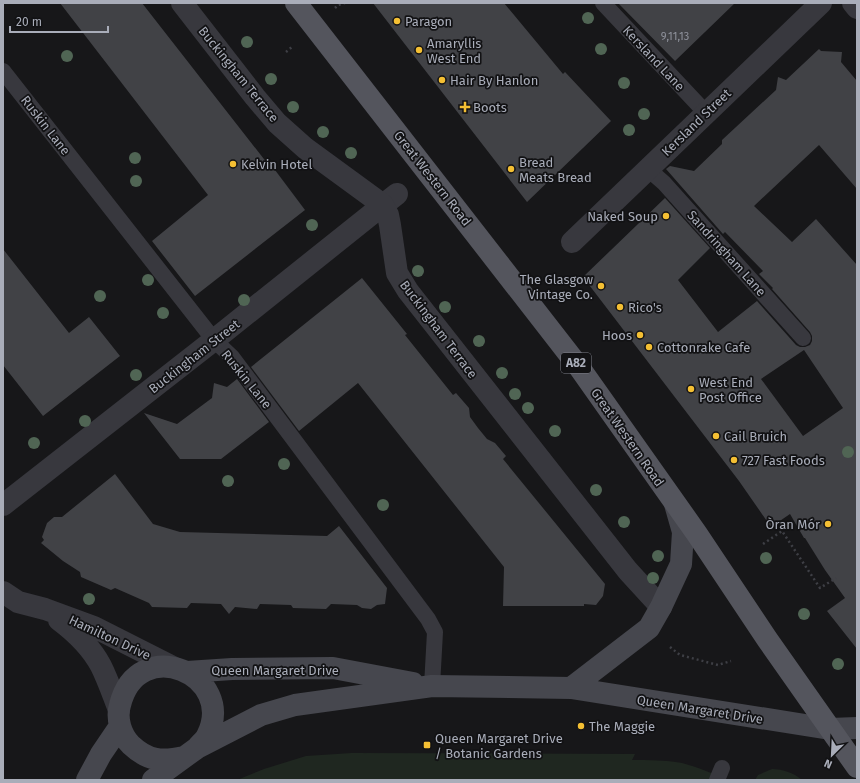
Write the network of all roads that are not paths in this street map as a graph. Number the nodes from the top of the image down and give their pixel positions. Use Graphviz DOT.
graph roads {
  1 [pos="182,3"];
  2 [pos="296,3"];
  3 [pos="603,3"];
  4 [pos="821,3"];
  5 [pos="852,3"];
  6 [pos="857,8"];
  7 [pos="3,71"];
  8 [pos="706,113"];
  9 [pos="648,169"];
  10 [pos="390,200"];
  11 [pos="572,242"];
  12 [pos="804,338"];
  13 [pos="214,340"];
  14 [pos="675,504"];
  15 [pos="3,505"];
  16 [pos="3,592"];
  17 [pos="660,607"];
  18 [pos="45,609"];
  19 [pos="180,670"];
  20 [pos="432,686"];
  21 [pos="571,688"];
  22 [pos="119,718"];
  23 [pos="830,728"];
  24 [pos="857,728"];
  25 [pos="191,752"];
  26 [pos="857,767"];
  27 [pos="87,780"];
  28 [pos="153,780"];
  1 -- 10 [label="street, Buckingham Terrace"];
  2 -- 14 [label="main road, Great Western Road / A82"];
  3 -- 8 [label="lane, Kersland Lane"];
  4 -- 8 [label="street, Kersland Street"];
  5 -- 6 [label="street"];
  7 -- 13 [label="lane, Ruskin Lane"];
  8 -- 9 [label="street, Kersland Street"];
  9 -- 11 [label="street, Kersland Street"];
  9 -- 12 [label="lane, Sandringham Lane"];
  10 -- 13 [label="street, Buckingham Street"];
  10 -- 17 [label="street, Buckingham Terrace"];
  13 -- 15 [label="street, Buckingham Street"];
  13 -- 20 [label="lane, Ruskin Lane"];
  14 -- 17 [label="main road"];
  14 -- 23 [label="main road, Great Western Road / A82"];
  16 -- 18 [label="street, Hamilton Drive"];
  17 -- 21 [label="main road"];
  18 -- 19 [label="street, Hamilton Drive"];
  18 -- 22 [label="street, Hamilton Drive"];
  19 -- 20 [label="main road, Queen Margaret Drive"];
  19 -- 22 [label="main road, Queen Margaret Drive"];
  19 -- 25 [label="main road, Queen Margaret Drive"];
  20 -- 21 [label="main road, Queen Margaret Drive"];
  20 -- 25 [label="main road, Queen Margaret Drive"];
  21 -- 23 [label="main road, Queen Margaret Drive"];
  22 -- 25 [label="main road, Queen Margaret Drive"];
  22 -- 27 [label="main road, Queen Margaret Drive"];
  23 -- 24 [label="main road, Queen Margaret Drive"];
  23 -- 26 [label="main road, Great Western Road / A82"];
  25 -- 28 [label="main road, Queen Margaret Drive"];
}
